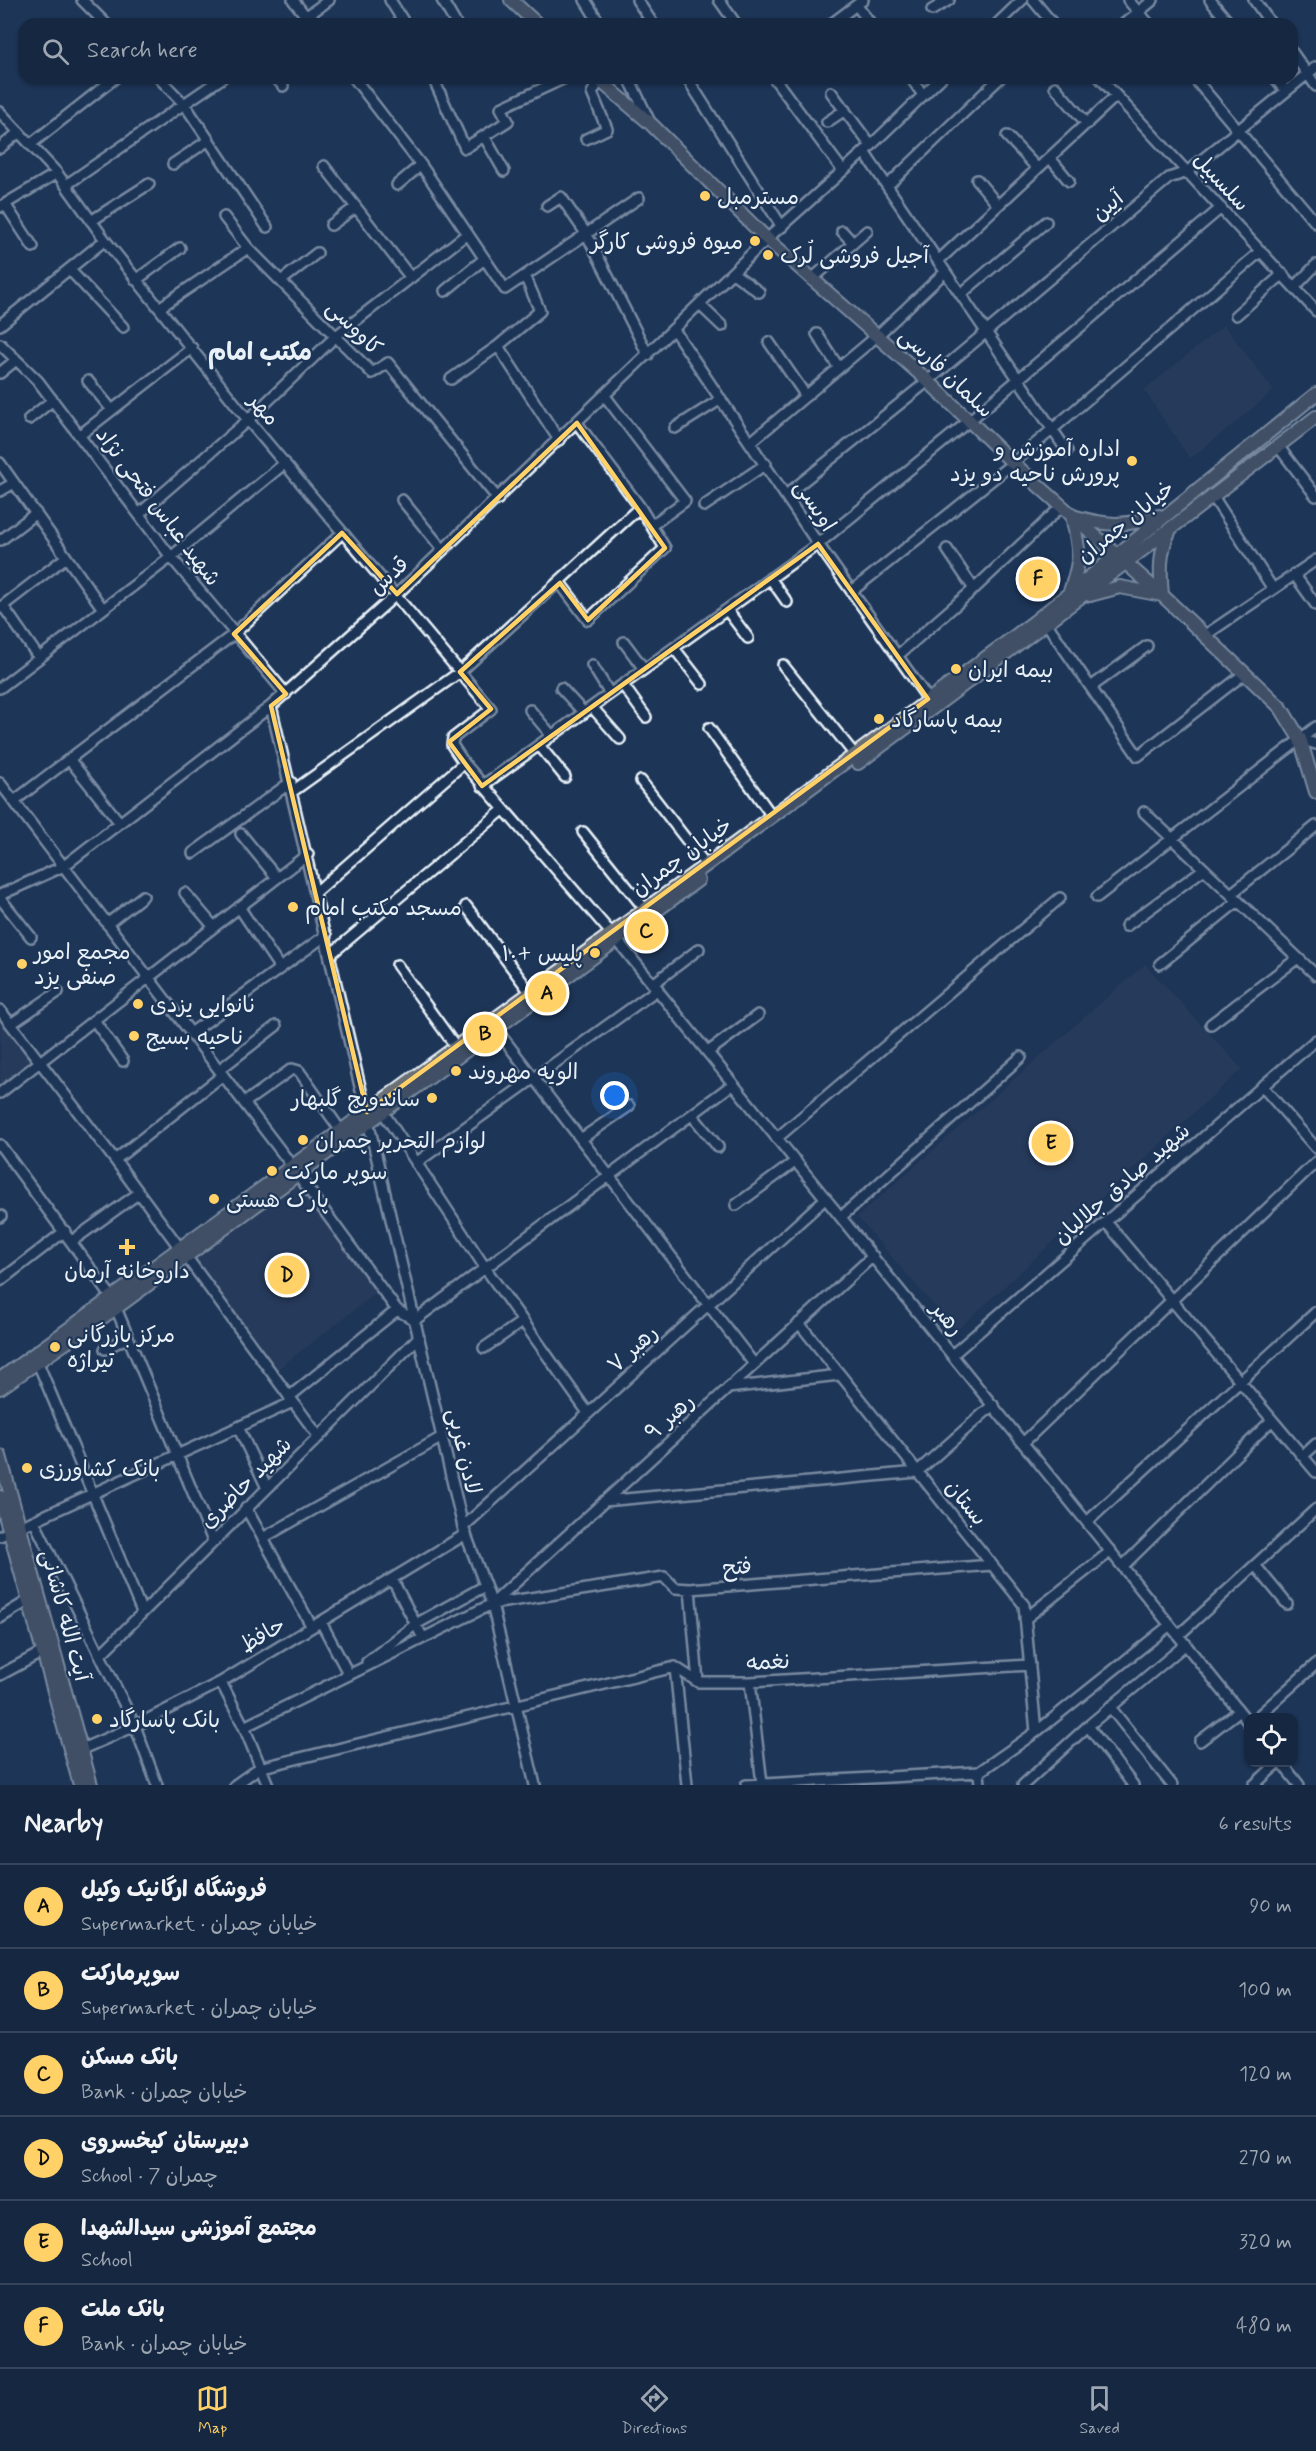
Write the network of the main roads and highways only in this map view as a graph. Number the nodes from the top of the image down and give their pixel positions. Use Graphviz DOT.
graph roads {
  1 [pos="511,0"];
  2 [pos="530,18"];
  3 [pos="604,84"];
  4 [pos="1316,394"];
  5 [pos="1316,417"];
  6 [pos="1204,484"];
  7 [pos="1212,495"];
  8 [pos="1072,516"];
  9 [pos="1170,518"];
  10 [pos="1121,559"];
  11 [pos="1162,595"];
  12 [pos="1072,598"];
  13 [pos="1316,792"];
  14 [pos="614,936"];
  15 [pos="368,1117"];
  16 [pos="295,1171"];
  17 [pos="115,1304"];
  18 [pos="16,1368"];
  19 [pos="0,1370"];
  20 [pos="0,1379"];
  21 [pos="0,1388"];
  22 [pos="0,1456"];
  23 [pos="0,1497"];
  24 [pos="10,1532"];
  25 [pos="76,1752"];
  26 [pos="80,1785"];
  27 [pos="91,1785"];
  1 -- 2 [label="main road"];
  3 -- 8 [label="main road, سلمان فارسی"];
  4 -- 6 [label="main road, خیابان چمران"];
  5 -- 7 [label="main road, خیابان چمران"];
  6 -- 7 [label="main road"];
  6 -- 9 [label="main road, خیابان چمران"];
  7 -- 9 [label="main road, خیابان چمران"];
  8 -- 9 [label="main road"];
  8 -- 10 [label="main road, سلمان فارسی"];
  8 -- 12 [label="main road"];
  9 -- 10 [label="main road, خیابان چمران"];
  9 -- 11 [label="main road"];
  10 -- 11 [label="main road, سلمان فارسی"];
  10 -- 12 [label="main road, خیابان چمران"];
  11 -- 12 [label="main road"];
  11 -- 13 [label="main road, سلمان فارسی"];
  12 -- 14 [label="main road, خیابان چمران"];
  12 -- 14 [label="main road, خیابان چمران"];
  14 -- 15 [label="main road, خیابان چمران"];
  14 -- 15 [label="main road, خیابان چمران"];
  15 -- 16 [label="main road, خیابان چمران"];
  15 -- 16 [label="main road, خیابان چمران"];
  16 -- 17 [label="main road, خیابان چمران"];
  17 -- 18 [label="main road, خیابان چمران"];
  17 -- 21 [label="main road, خیابان چمران"];
  18 -- 19 [label="main road"];
  18 -- 20 [label="main road, خیابان چمران"];
  22 -- 24 [label="main road, آیت الله کاشانی"];
  23 -- 24 [label="main road, آیت الله کاشانی"];
  24 -- 25 [label="main road, آیت الله کاشانی"];
  25 -- 26 [label="main road, آیت الله کاشانی"];
  25 -- 27 [label="main road, آیت الله کاشانی"];
}
